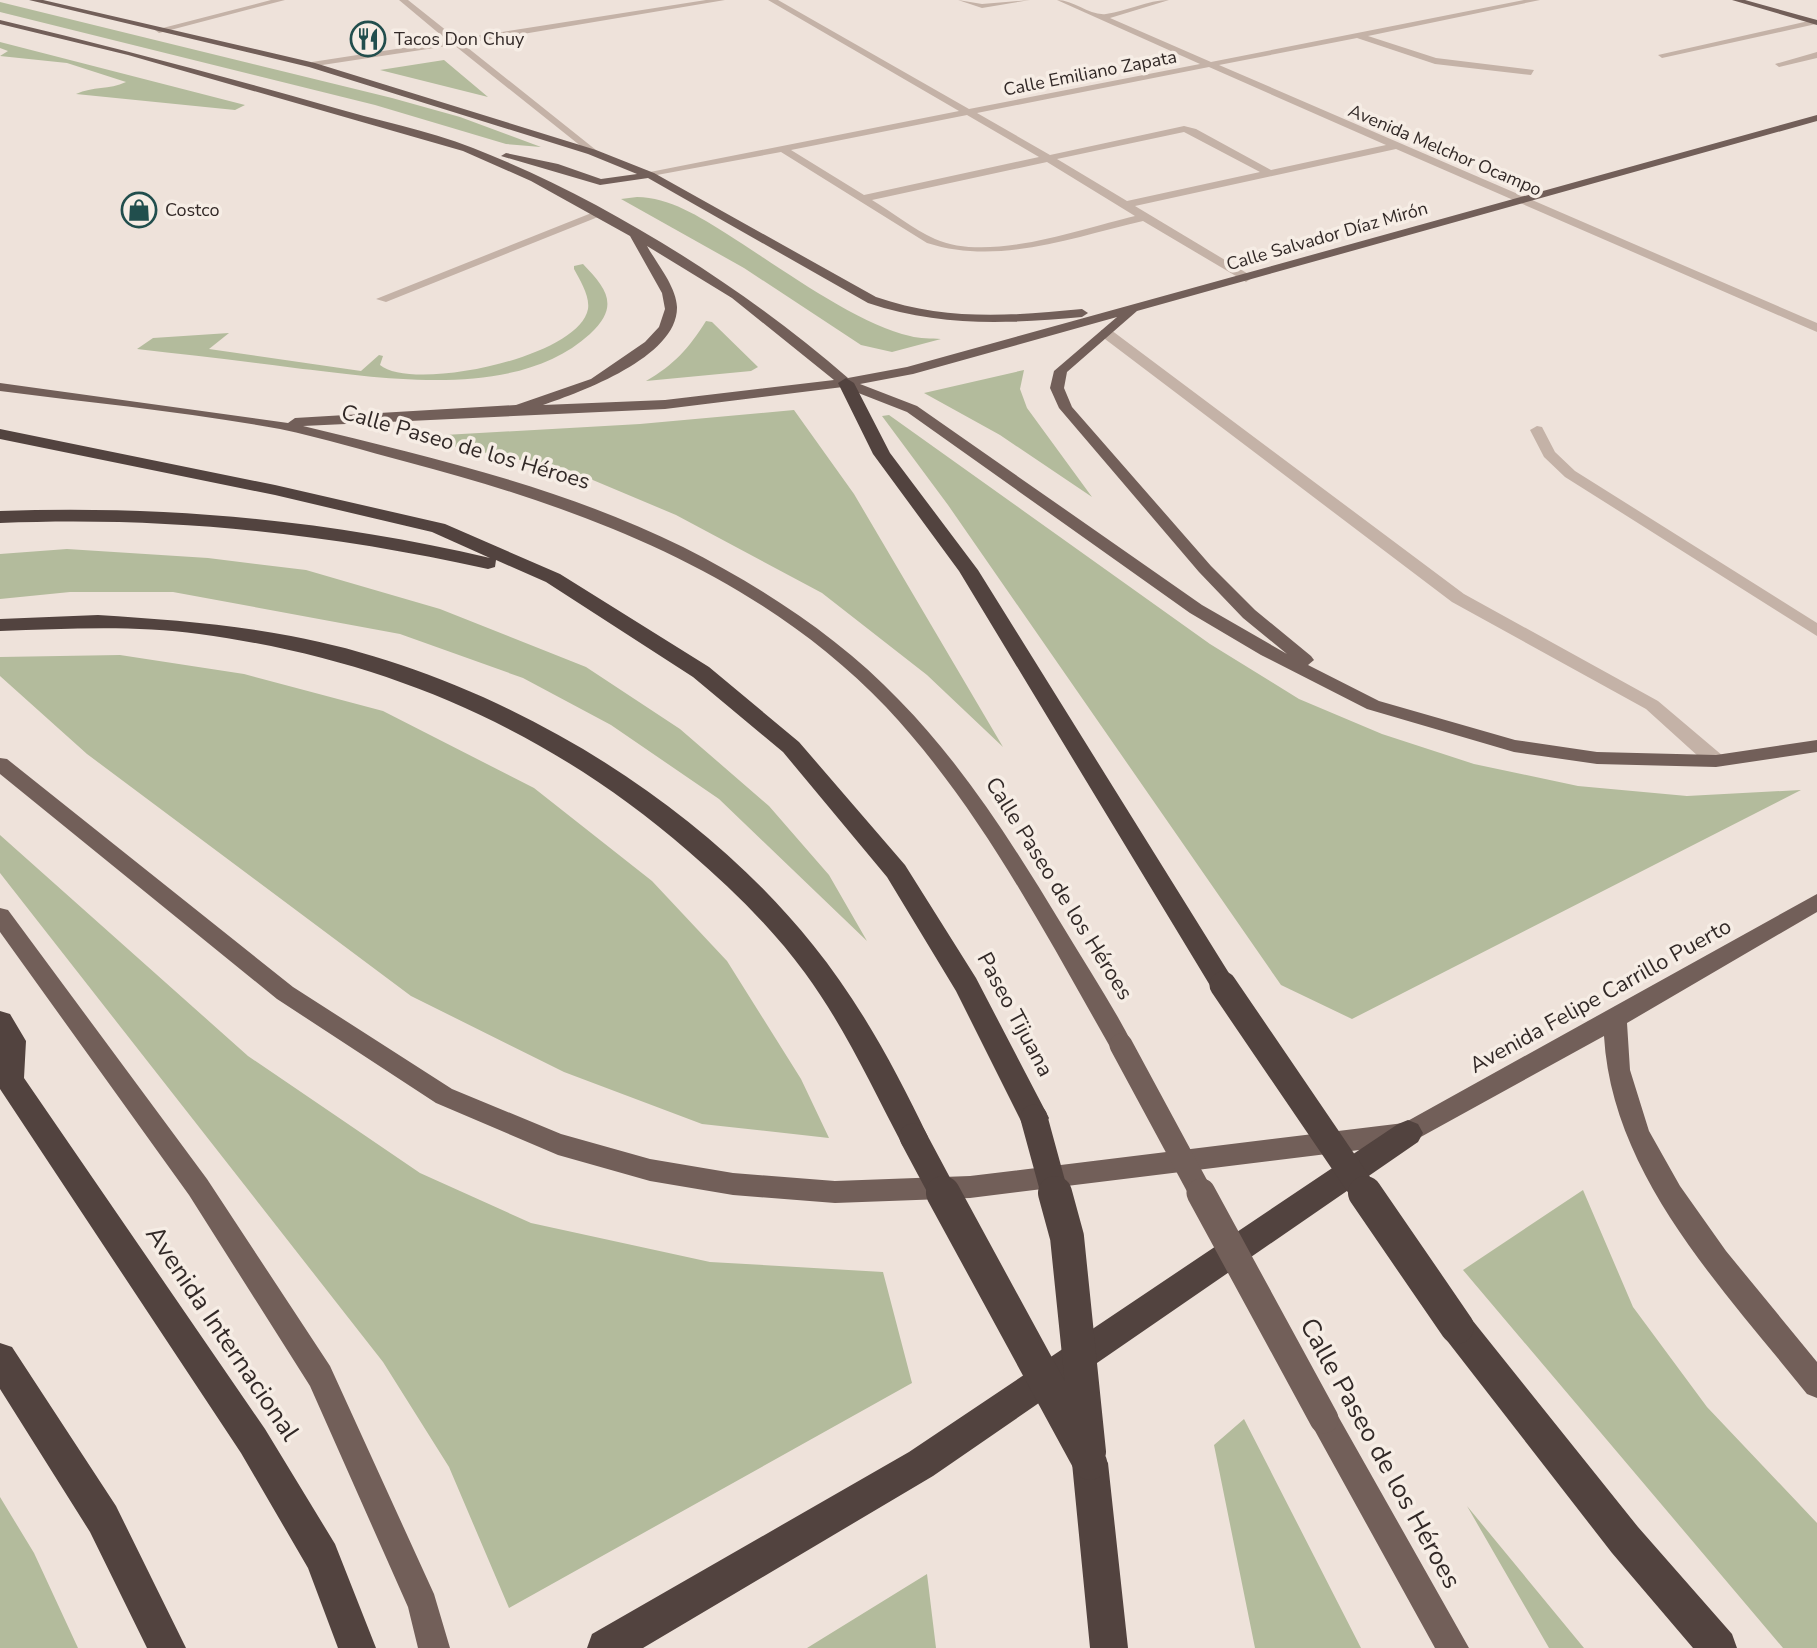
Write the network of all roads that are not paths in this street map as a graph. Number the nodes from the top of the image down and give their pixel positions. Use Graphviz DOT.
graph roads {
  1 [pos="33,0"];
  2 [pos="281,0"];
  3 [pos="403,0"];
  4 [pos="712,0"];
  5 [pos="772,0"];
  6 [pos="962,0"];
  7 [pos="1026,0"];
  8 [pos="1061,0"];
  9 [pos="1165,0"];
  10 [pos="1536,0"];
  11 [pos="1736,0"];
  12 [pos="1101,18"];
  13 [pos="0,22"];
  14 [pos="1815,22"];
  15 [pos="159,30"];
  16 [pos="1360,36"];
  17 [pos="458,41"];
  18 [pos="1662,55"];
  19 [pos="1817,55"];
  20 [pos="1779,64"];
  21 [pos="312,65"];
  22 [pos="1209,66"];
  23 [pos="1531,72"];
  24 [pos="969,112"];
  25 [pos="1817,118"];
  26 [pos="1395,146"];
  27 [pos="781,148"];
  28 [pos="467,149"];
  29 [pos="592,152"];
  30 [pos="1048,158"];
  31 [pos="1269,173"];
  32 [pos="650,175"];
  33 [pos="864,198"];
  34 [pos="1520,199"];
  35 [pos="1125,205"];
  36 [pos="599,213"];
  37 [pos="1144,217"];
  38 [pos="634,233"];
  39 [pos="1246,278"];
  40 [pos="382,299"];
  41 [pos="1134,308"];
  42 [pos="1817,328"];
  43 [pos="1106,333"];
  44 [pos="846,383"];
  45 [pos="0,387"];
  46 [pos="518,409"];
  47 [pos="271,423"];
  48 [pos="1537,430"];
  49 [pos="0,434"];
  50 [pos="0,517"];
  51 [pos="553,578"];
  52 [pos="0,625"];
  53 [pos="1817,631"];
  54 [pos="1327,679"];
  55 [pos="1817,746"];
  56 [pos="1716,761"];
  57 [pos="0,764"];
  58 [pos="1817,902"];
  59 [pos="0,916"];
  60 [pos="1615,1019"];
  61 [pos="0,1022"];
  62 [pos="5,1078"];
  63 [pos="1408,1133"];
  64 [pos="0,1359"];
  65 [pos="1817,1384"];
  66 [pos="1090,1463"];
  67 [pos="167,1648"];
  68 [pos="357,1648"];
  69 [pos="434,1648"];
  70 [pos="606,1648"];
  71 [pos="1109,1648"];
  72 [pos="1453,1648"];
  73 [pos="1718,1648"];
  1 -- 15 [label="main road"];
  2 -- 15 [label="street"];
  3 -- 17 [label="street"];
  4 -- 17 [label="street"];
  5 -- 24 [label="street"];
  6 -- 7 [label="street"];
  8 -- 12 [label="street, Avenida Melchor Ocampo"];
  9 -- 12 [label="street"];
  10 -- 16 [label="street, Calle Emiliano Zapata"];
  11 -- 14 [label="main road"];
  12 -- 22 [label="street, Avenida Melchor Ocampo"];
  13 -- 28 [label="main road"];
  14 -- 18 [label="street"];
  15 -- 21 [label="main road"];
  16 -- 22 [label="street, Calle Emiliano Zapata"];
  16 -- 23 [label="street"];
  17 -- 21 [label="street"];
  17 -- 29 [label="street"];
  19 -- 20 [label="street"];
  21 -- 29 [label="main road"];
  22 -- 24 [label="street, Calle Emiliano Zapata"];
  22 -- 26 [label="street, Avenida Melchor Ocampo"];
  24 -- 27 [label="street, Calle Emiliano Zapata"];
  24 -- 30 [label="street"];
  25 -- 34 [label="main road, Calle Salvador Díaz Mirón"];
  26 -- 31 [label="street"];
  26 -- 34 [label="street, Avenida Melchor Ocampo"];
  27 -- 32 [label="street, Calle Emiliano Zapata"];
  27 -- 33 [label="street"];
  28 -- 32 [label="main road"];
  28 -- 36 [label="main road"];
  29 -- 32 [label="main road"];
  30 -- 31 [label="street"];
  30 -- 33 [label="street"];
  30 -- 35 [label="street"];
  31 -- 35 [label="street"];
  32 -- 41 [label="main road"];
  33 -- 37 [label="street"];
  34 -- 39 [label="main road, Calle Salvador Díaz Mirón"];
  34 -- 42 [label="street, Avenida Melchor Ocampo"];
  35 -- 37 [label="street"];
  36 -- 38 [label="main road"];
  36 -- 40 [label="street"];
  37 -- 39 [label="street"];
  38 -- 44 [label="main road"];
  38 -- 46 [label="main road"];
  39 -- 41 [label="main road, Calle Salvador Díaz Mirón"];
  41 -- 43 [label="main road"];
  41 -- 44 [label="main road, Calle Salvador Díaz Mirón"];
  43 -- 54 [label="main road"];
  43 -- 56 [label="street"];
  44 -- 46 [label="main road, Calle Salvador Díaz Mirón"];
  44 -- 54 [label="main road"];
  44 -- 73 [label="highway, bridge"];
  45 -- 47 [label="main road, Calle Paseo de los Héroes"];
  46 -- 47 [label="main road"];
  47 -- 72 [label="main road, Calle Paseo de los Héroes, bridge"];
  48 -- 53 [label="street"];
  49 -- 51 [label="highway"];
  50 -- 51 [label="highway"];
  51 -- 66 [label="highway, Paseo Tijuana, bridge"];
  52 -- 66 [label="highway, bridge"];
  54 -- 56 [label="main road"];
  55 -- 56 [label="main road"];
  57 -- 63 [label="main road"];
  58 -- 60 [label="main road, Avenida Felipe Carrillo Puerto"];
  59 -- 69 [label="main road"];
  60 -- 63 [label="main road, Avenida Felipe Carrillo Puerto"];
  60 -- 65 [label="main road"];
  61 -- 62 [label="highway"];
  62 -- 68 [label="highway, Avenida Internacional"];
  63 -- 70 [label="highway"];
  64 -- 67 [label="highway"];
  66 -- 71 [label="highway, Paseo Tijuana"];
}
